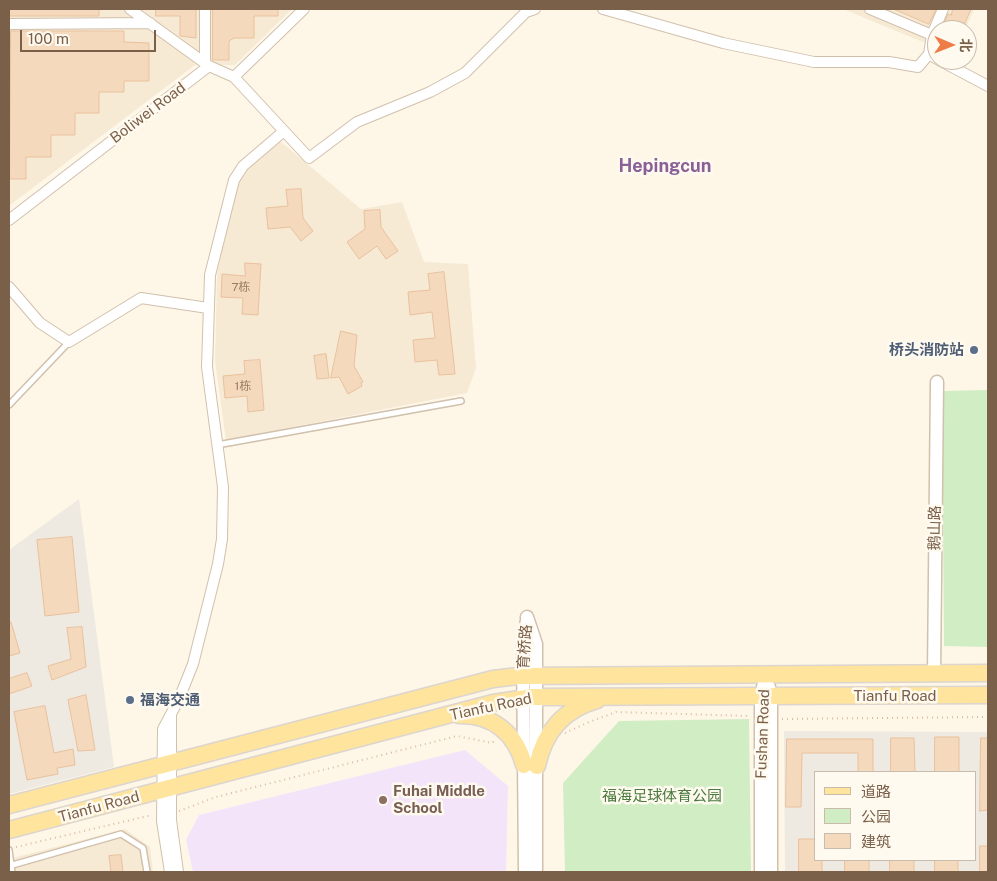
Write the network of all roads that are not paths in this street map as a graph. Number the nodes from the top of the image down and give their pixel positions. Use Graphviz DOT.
graph roads {
  1 [pos="130,9"];
  2 [pos="205,9"];
  3 [pos="304,9"];
  4 [pos="535,9"];
  5 [pos="603,9"];
  6 [pos="870,9"];
  7 [pos="150,23"];
  8 [pos="9,24"];
  9 [pos="927,33"];
  10 [pos="927,62"];
  11 [pos="207,64"];
  12 [pos="958,70"];
  13 [pos="234,77"];
  14 [pos="988,86"];
  15 [pos="284,131"];
  16 [pos="9,220"];
  17 [pos="9,287"];
  18 [pos="208,308"];
  19 [pos="68,342"];
  20 [pos="937,382"];
  21 [pos="461,401"];
  22 [pos="9,405"];
  23 [pos="217,445"];
  24 [pos="988,673"];
  25 [pos="766,674"];
  26 [pos="934,674"];
  27 [pos="530,676"];
  28 [pos="988,695"];
  29 [pos="614,696"];
  30 [pos="766,696"];
  31 [pos="530,698"];
  32 [pos="447,715"];
  33 [pos="167,764"];
  34 [pos="530,765"];
  35 [pos="167,789"];
  36 [pos="9,806"];
  37 [pos="167,814"];
  38 [pos="9,830"];
  39 [pos="9,849"];
  40 [pos="10,866"];
  41 [pos="12,872"];
  42 [pos="147,872"];
  43 [pos="170,872"];
  44 [pos="178,872"];
  45 [pos="525,872"];
  46 [pos="536,872"];
  47 [pos="761,872"];
  48 [pos="771,872"];
  1 -- 7 [label="street"];
  2 -- 11 [label="street"];
  3 -- 13 [label="street"];
  4 -- 15 [label="street"];
  5 -- 10 [label="street"];
  6 -- 9 [label="street"];
  7 -- 8 [label="street"];
  7 -- 11 [label="street"];
  11 -- 13 [label="street"];
  11 -- 16 [label="street, Boliwei Road"];
  12 -- 14 [label="street"];
  13 -- 15 [label="street"];
  15 -- 18 [label="street"];
  17 -- 19 [label="street"];
  18 -- 19 [label="street"];
  18 -- 23 [label="street"];
  19 -- 22 [label="lane"];
  20 -- 26 [label="street, 鹅山路"];
  21 -- 23 [label="lane"];
  23 -- 33 [label="street"];
  24 -- 26 [label="main road, Tianfu Road"];
  25 -- 26 [label="main road, Tianfu Road"];
  25 -- 27 [label="main road, Tianfu Road"];
  25 -- 30 [label="street, Fushan Road"];
  27 -- 31 [label="street, 育桥路"];
  27 -- 33 [label="main road, Tianfu Road"];
  28 -- 30 [label="main road, Tianfu Road"];
  29 -- 30 [label="main road, Tianfu Road"];
  29 -- 31 [label="main road, Tianfu Road"];
  29 -- 34 [label="main road"];
  30 -- 47 [label="street, Fushan Road"];
  30 -- 48 [label="street, Fushan Road"];
  31 -- 32 [label="main road, Tianfu Road"];
  31 -- 34 [label="street, 育桥路"];
  32 -- 34 [label="main road"];
  32 -- 35 [label="main road, Tianfu Road"];
  33 -- 35 [label="street"];
  33 -- 36 [label="main road, Tianfu Road"];
  34 -- 45 [label="street, 育桥路"];
  34 -- 46 [label="street, 育桥路"];
  35 -- 37 [label="street"];
  35 -- 38 [label="main road, Tianfu Road"];
  37 -- 43 [label="street"];
  37 -- 44 [label="street"];
  39 -- 40 [label="lane"];
  40 -- 41 [label="lane"];
  40 -- 42 [label="lane"];
}
